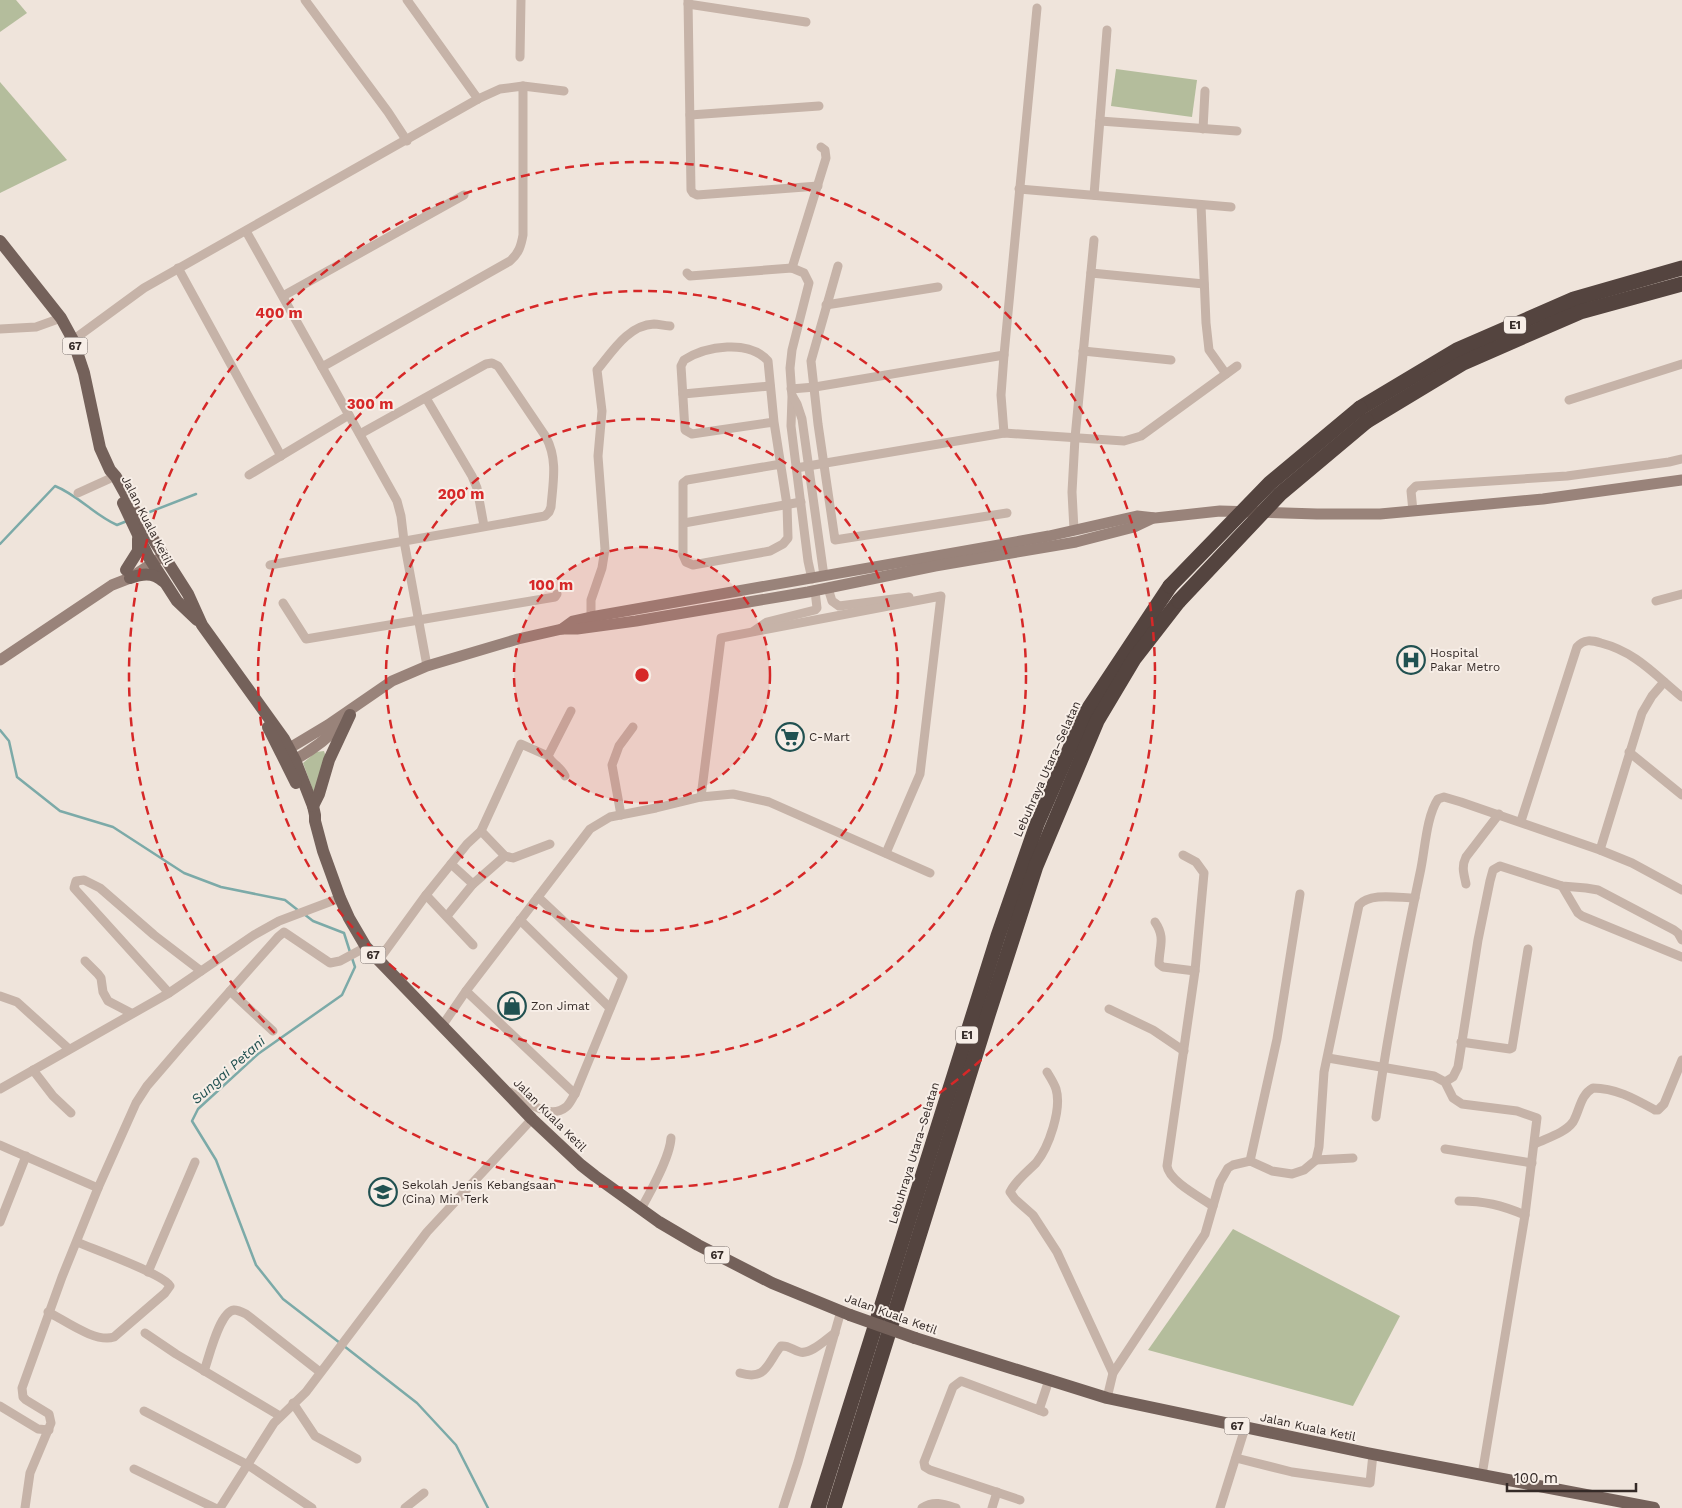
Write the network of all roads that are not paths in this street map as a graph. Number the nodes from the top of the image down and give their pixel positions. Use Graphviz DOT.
graph roads {
  1 [pos="305,0"];
  2 [pos="407,0"];
  3 [pos="521,0"];
  4 [pos="688,2"];
  5 [pos="1037,8"];
  6 [pos="806,22"];
  7 [pos="1107,30"];
  8 [pos="520,57"];
  9 [pos="523,86"];
  10 [pos="564,91"];
  11 [pos="1205,91"];
  12 [pos="478,99"];
  13 [pos="819,106"];
  14 [pos="690,115"];
  15 [pos="1100,121"];
  16 [pos="1203,129"];
  17 [pos="1237,132"];
  18 [pos="406,141"];
  19 [pos="821,147"];
  20 [pos="818,186"];
  21 [pos="1019,189"];
  22 [pos="464,195"];
  23 [pos="1094,196"];
  24 [pos="1201,205"];
  25 [pos="1231,207"];
  26 [pos="246,231"];
  27 [pos="1094,240"];
  28 [pos="0,241"];
  29 [pos="838,266"];
  30 [pos="178,268"];
  31 [pos="792,268"];
  32 [pos="1682,268"];
  33 [pos="686,272"];
  34 [pos="1091,273"];
  35 [pos="1204,284"];
  36 [pos="1682,284"];
  37 [pos="938,287"];
  38 [pos="283,296"];
  39 [pos="826,305"];
  40 [pos="60,318"];
  41 [pos="670,326"];
  42 [pos="0,329"];
  43 [pos="73,340"];
  44 [pos="1084,351"];
  45 [pos="1004,356"];
  46 [pos="1171,360"];
  47 [pos="1682,364"];
  48 [pos="1237,366"];
  49 [pos="322,367"];
  50 [pos="1226,374"];
  51 [pos="770,386"];
  52 [pos="815,387"];
  53 [pos="792,393"];
  54 [pos="683,394"];
  55 [pos="426,398"];
  56 [pos="1569,400"];
  57 [pos="349,415"];
  58 [pos="1364,415"];
  59 [pos="774,422"];
  60 [pos="360,434"];
  61 [pos="1004,434"];
  62 [pos="1075,438"];
  63 [pos="281,456"];
  64 [pos="1682,459"];
  65 [pos="781,464"];
  66 [pos="824,464"];
  67 [pos="809,466"];
  68 [pos="796,468"];
  69 [pos="249,474"];
  70 [pos="110,475"];
  71 [pos="1682,480"];
  72 [pos="78,493"];
  73 [pos="801,502"];
  74 [pos="787,505"];
  75 [pos="1413,511"];
  76 [pos="1007,513"];
  77 [pos="1155,518"];
  78 [pos="684,523"];
  79 [pos="484,526"];
  80 [pos="137,528"];
  81 [pos="1074,530"];
  82 [pos="404,541"];
  83 [pos="161,552"];
  84 [pos="150,559"];
  85 [pos="270,565"];
  86 [pos="128,574"];
  87 [pos="824,576"];
  88 [pos="812,579"];
  89 [pos="164,582"];
  90 [pos="828,588"];
  91 [pos="815,591"];
  92 [pos="557,594"];
  93 [pos="1682,594"];
  94 [pos="923,600"];
  95 [pos="1656,601"];
  96 [pos="283,603"];
  97 [pos="591,618"];
  98 [pos="418,619"];
  99 [pos="202,625"];
  100 [pos="562,629"];
  101 [pos="752,632"];
  102 [pos="0,660"];
  103 [pos="427,666"];
  104 [pos="1664,682"];
  105 [pos="1681,693"];
  106 [pos="363,701"];
  107 [pos="571,711"];
  108 [pos="350,715"];
  109 [pos="633,727"];
  110 [pos="1629,752"];
  111 [pos="288,756"];
  112 [pos="548,756"];
  113 [pos="565,776"];
  114 [pos="1682,795"];
  115 [pos="701,797"];
  116 [pos="313,806"];
  117 [pos="1499,814"];
  118 [pos="621,815"];
  119 [pos="315,821"];
  120 [pos="1521,821"];
  121 [pos="481,831"];
  122 [pos="550,844"];
  123 [pos="1600,850"];
  124 [pos="886,853"];
  125 [pos="1184,855"];
  126 [pos="505,856"];
  127 [pos="451,864"];
  128 [pos="930,873"];
  129 [pos="473,884"];
  130 [pos="1466,884"];
  131 [pos="1562,886"];
  132 [pos="1682,890"];
  133 [pos="1300,894"];
  134 [pos="426,895"];
  135 [pos="538,897"];
  136 [pos="340,898"];
  137 [pos="1415,898"];
  138 [pos="447,916"];
  139 [pos="282,920"];
  140 [pos="520,920"];
  141 [pos="1155,922"];
  142 [pos="284,932"];
  143 [pos="1682,940"];
  144 [pos="474,944"];
  145 [pos="1528,949"];
  146 [pos="361,951"];
  147 [pos="1682,958"];
  148 [pos="84,961"];
  149 [pos="378,961"];
  150 [pos="202,971"];
  151 [pos="1195,971"];
  152 [pos="230,991"];
  153 [pos="466,991"];
  154 [pos="169,993"];
  155 [pos="0,996"];
  156 [pos="610,1008"];
  157 [pos="1109,1009"];
  158 [pos="131,1013"];
  159 [pos="442,1026"];
  160 [pos="273,1031"];
  161 [pos="1461,1042"];
  162 [pos="69,1049"];
  163 [pos="1184,1051"];
  164 [pos="1328,1058"];
  165 [pos="1682,1060"];
  166 [pos="1382,1067"];
  167 [pos="33,1070"];
  168 [pos="1047,1072"];
  169 [pos="1446,1082"];
  170 [pos="502,1087"];
  171 [pos="0,1089"];
  172 [pos="575,1094"];
  173 [pos="71,1113"];
  174 [pos="1376,1118"];
  175 [pos="532,1119"];
  176 [pos="671,1138"];
  177 [pos="1535,1144"];
  178 [pos="0,1145"];
  179 [pos="1444,1150"];
  180 [pos="26,1156"];
  181 [pos="1353,1158"];
  182 [pos="1316,1160"];
  183 [pos="1250,1161"];
  184 [pos="195,1162"];
  185 [pos="1532,1163"];
  186 [pos="98,1188"];
  187 [pos="1459,1201"];
  188 [pos="1213,1206"];
  189 [pos="641,1209"];
  190 [pos="1525,1215"];
  191 [pos="0,1222"];
  192 [pos="77,1242"];
  193 [pos="148,1272"];
  194 [pos="48,1312"];
  195 [pos="845,1313"];
  196 [pos="145,1333"];
  197 [pos="834,1333"];
  198 [pos="204,1371"];
  199 [pos="320,1372"];
  200 [pos="740,1373"];
  201 [pos="1113,1373"];
  202 [pos="1049,1380"];
  203 [pos="1107,1398"];
  204 [pos="293,1403"];
  205 [pos="0,1406"];
  206 [pos="144,1410"];
  207 [pos="280,1416"];
  208 [pos="1245,1428"];
  209 [pos="49,1430"];
  210 [pos="1373,1454"];
  211 [pos="1236,1458"];
  212 [pos="357,1459"];
  213 [pos="248,1465"];
  214 [pos="134,1469"];
  215 [pos="1482,1475"];
  216 [pos="424,1492"];
  217 [pos="997,1492"];
  218 [pos="1020,1500"];
  219 [pos="25,1508"];
  220 [pos="215,1508"];
  221 [pos="220,1508"];
  222 [pos="312,1508"];
  223 [pos="405,1508"];
  224 [pos="783,1508"];
  225 [pos="818,1508"];
  226 [pos="834,1508"];
  227 [pos="922,1508"];
  228 [pos="956,1508"];
  229 [pos="992,1508"];
  230 [pos="1220,1508"];
  231 [pos="1654,1508"];
  1 -- 18 [label="street"];
  2 -- 12 [label="street"];
  3 -- 8 [label="street"];
  4 -- 6 [label="street"];
  4 -- 14 [label="street"];
  5 -- 21 [label="street"];
  7 -- 15 [label="street"];
  9 -- 10 [label="street"];
  9 -- 12 [label="street"];
  9 -- 49 [label="street"];
  11 -- 16 [label="street"];
  12 -- 18 [label="street"];
  13 -- 14 [label="street"];
  14 -- 20 [label="street"];
  15 -- 16 [label="street"];
  15 -- 23 [label="street"];
  16 -- 17 [label="street"];
  18 -- 26 [label="street"];
  19 -- 20 [label="street"];
  20 -- 31 [label="street"];
  21 -- 23 [label="street"];
  21 -- 45 [label="street"];
  22 -- 38 [label="street"];
  23 -- 24 [label="street"];
  24 -- 25 [label="street"];
  24 -- 35 [label="street"];
  26 -- 30 [label="street"];
  26 -- 38 [label="street"];
  27 -- 34 [label="street"];
  28 -- 40 [label="main road, Jalan Kuala Ketil / 67"];
  29 -- 39 [label="street"];
  30 -- 43 [label="street"];
  30 -- 63 [label="street"];
  31 -- 33 [label="street"];
  31 -- 53 [label="street"];
  32 -- 58 [label="highway, Lebuhraya Utara–Selatan / E1"];
  34 -- 35 [label="street"];
  34 -- 44 [label="street"];
  35 -- 50 [label="street"];
  36 -- 58 [label="highway, Lebuhraya Utara–Selatan / E1"];
  37 -- 39 [label="street"];
  38 -- 49 [label="street"];
  39 -- 52 [label="street"];
  40 -- 42 [label="street"];
  40 -- 43 [label="main road, Jalan Kuala Ketil / 67"];
  41 -- 97 [label="street"];
  43 -- 70 [label="main road, Jalan Kuala Ketil / 67"];
  44 -- 46 [label="street"];
  44 -- 62 [label="street"];
  45 -- 52 [label="street"];
  45 -- 61 [label="street"];
  47 -- 56 [label="street"];
  48 -- 50 [label="street"];
  49 -- 57 [label="street"];
  50 -- 62 [label="street"];
  51 -- 54 [label="street"];
  51 -- 54 [label="street"];
  51 -- 59 [label="street"];
  52 -- 53 [label="street"];
  52 -- 66 [label="street"];
  53 -- 67 [label="street"];
  53 -- 68 [label="street"];
  54 -- 59 [label="street"];
  55 -- 60 [label="street"];
  55 -- 79 [label="street"];
  55 -- 79 [label="street"];
  57 -- 60 [label="street"];
  57 -- 63 [label="street"];
  58 -- 225 [label="highway, Lebuhraya Utara–Selatan / E1, bridge"];
  58 -- 226 [label="highway, Lebuhraya Utara–Selatan / E1, bridge"];
  59 -- 65 [label="street"];
  60 -- 82 [label="street"];
  61 -- 62 [label="street"];
  61 -- 66 [label="street"];
  62 -- 81 [label="street"];
  63 -- 69 [label="street"];
  64 -- 75 [label="street"];
  65 -- 74 [label="street"];
  65 -- 78 [label="street"];
  66 -- 67 [label="street"];
  66 -- 76 [label="street"];
  67 -- 68 [label="street"];
  67 -- 87 [label="street"];
  68 -- 73 [label="street"];
  70 -- 72 [label="street"];
  70 -- 80 [label="main road, Jalan Kuala Ketil / 67"];
  71 -- 75 [label="main road"];
  73 -- 74 [label="street"];
  73 -- 88 [label="street"];
  74 -- 78 [label="street"];
  74 -- 78 [label="street"];
  75 -- 77 [label="main road"];
  77 -- 81 [label="main road"];
  77 -- 90 [label="main road"];
  79 -- 82 [label="street"];
  80 -- 83 [label="main road, Jalan Kuala Ketil / 67"];
  80 -- 84 [label="main road, Jalan Kuala Ketil / 67"];
  80 -- 86 [label="main road"];
  81 -- 87 [label="main road"];
  82 -- 85 [label="street"];
  82 -- 98 [label="street"];
  83 -- 84 [label="main road"];
  83 -- 99 [label="main road, Jalan Kuala Ketil / 67"];
  84 -- 86 [label="main road"];
  84 -- 89 [label="main road, Jalan Kuala Ketil / 67"];
  86 -- 89 [label="main road"];
  86 -- 102 [label="main road"];
  87 -- 88 [label="main road"];
  87 -- 90 [label="main road"];
  88 -- 91 [label="main road"];
  88 -- 97 [label="main road"];
  89 -- 99 [label="main road, Jalan Kuala Ketil / 67"];
  90 -- 91 [label="main road"];
  90 -- 94 [label="street"];
  91 -- 100 [label="main road"];
  91 -- 101 [label="street"];
  92 -- 98 [label="street"];
  93 -- 95 [label="street"];
  94 -- 101 [label="street"];
  94 -- 124 [label="street"];
  96 -- 98 [label="street"];
  97 -- 100 [label="main road"];
  98 -- 103 [label="street"];
  99 -- 111 [label="main road, Jalan Kuala Ketil / 67"];
  100 -- 103 [label="main road"];
  101 -- 115 [label="street"];
  103 -- 106 [label="main road"];
  104 -- 105 [label="street"];
  104 -- 110 [label="street"];
  104 -- 120 [label="street"];
  106 -- 108 [label="main road"];
  106 -- 111 [label="main road"];
  107 -- 112 [label="street"];
  108 -- 111 [label="main road"];
  108 -- 116 [label="main road"];
  109 -- 118 [label="street"];
  110 -- 114 [label="street"];
  110 -- 123 [label="street"];
  111 -- 116 [label="main road, Jalan Kuala Ketil / 67"];
  111 -- 119 [label="main road, Jalan Kuala Ketil / 67"];
  112 -- 113 [label="street"];
  112 -- 121 [label="street"];
  115 -- 118 [label="street"];
  115 -- 124 [label="street"];
  116 -- 119 [label="main road, Jalan Kuala Ketil / 67"];
  117 -- 120 [label="street"];
  117 -- 130 [label="street"];
  117 -- 137 [label="street"];
  118 -- 135 [label="street"];
  119 -- 136 [label="main road, Jalan Kuala Ketil / 67"];
  120 -- 123 [label="street"];
  121 -- 126 [label="street"];
  121 -- 127 [label="street"];
  122 -- 126 [label="street"];
  123 -- 132 [label="street"];
  124 -- 128 [label="street"];
  125 -- 151 [label="street"];
  126 -- 129 [label="street"];
  127 -- 129 [label="street"];
  127 -- 134 [label="street"];
  129 -- 138 [label="street"];
  131 -- 143 [label="street"];
  131 -- 147 [label="street"];
  131 -- 161 [label="street"];
  133 -- 183 [label="street"];
  134 -- 138 [label="street"];
  134 -- 149 [label="street"];
  135 -- 140 [label="street"];
  135 -- 156 [label="street"];
  136 -- 139 [label="street"];
  136 -- 146 [label="main road, Jalan Kuala Ketil / 67"];
  137 -- 164 [label="street"];
  137 -- 166 [label="street"];
  138 -- 144 [label="street"];
  139 -- 142 [label="street"];
  139 -- 150 [label="street"];
  140 -- 153 [label="street"];
  140 -- 156 [label="street"];
  141 -- 151 [label="street"];
  142 -- 146 [label="street"];
  142 -- 152 [label="street"];
  145 -- 161 [label="street"];
  146 -- 149 [label="main road, Jalan Kuala Ketil / 67"];
  148 -- 158 [label="street"];
  149 -- 159 [label="main road, Jalan Kuala Ketil / 67"];
  150 -- 154 [label="street"];
  150 -- 154 [label="street"];
  151 -- 163 [label="street"];
  152 -- 160 [label="street"];
  152 -- 186 [label="street"];
  153 -- 159 [label="street"];
  153 -- 172 [label="street"];
  154 -- 158 [label="street"];
  155 -- 162 [label="street"];
  156 -- 172 [label="street"];
  157 -- 163 [label="street"];
  158 -- 162 [label="street"];
  159 -- 170 [label="main road, Jalan Kuala Ketil / 67"];
  161 -- 169 [label="street"];
  162 -- 167 [label="street"];
  163 -- 188 [label="street"];
  164 -- 166 [label="street"];
  164 -- 182 [label="street"];
  165 -- 177 [label="street"];
  166 -- 169 [label="street"];
  166 -- 174 [label="street"];
  167 -- 171 [label="street"];
  167 -- 173 [label="street"];
  168 -- 201 [label="street"];
  169 -- 177 [label="street"];
  170 -- 172 [label="street"];
  170 -- 175 [label="main road, Jalan Kuala Ketil / 67"];
  175 -- 189 [label="main road, Jalan Kuala Ketil / 67"];
  175 -- 199 [label="street"];
  176 -- 189 [label="street"];
  177 -- 185 [label="street"];
  178 -- 180 [label="street"];
  179 -- 185 [label="street"];
  180 -- 186 [label="street"];
  180 -- 191 [label="street"];
  181 -- 182 [label="street"];
  182 -- 183 [label="street"];
  183 -- 188 [label="street"];
  184 -- 193 [label="street"];
  185 -- 190 [label="street"];
  186 -- 192 [label="street"];
  187 -- 190 [label="street"];
  188 -- 201 [label="street"];
  189 -- 195 [label="main road, Jalan Kuala Ketil / 67"];
  190 -- 215 [label="street"];
  192 -- 193 [label="street"];
  192 -- 194 [label="street"];
  193 -- 194 [label="street"];
  194 -- 209 [label="street"];
  195 -- 197 [label="street"];
  195 -- 202 [label="main road, Jalan Kuala Ketil / 67, bridge"];
  196 -- 198 [label="street"];
  197 -- 200 [label="street"];
  197 -- 224 [label="street"];
  198 -- 199 [label="street"];
  198 -- 207 [label="street"];
  199 -- 204 [label="street"];
  201 -- 203 [label="street"];
  202 -- 203 [label="main road, Jalan Kuala Ketil / 67"];
  202 -- 217 [label="street"];
  203 -- 208 [label="main road, Jalan Kuala Ketil / 67"];
  204 -- 207 [label="street"];
  204 -- 212 [label="street"];
  205 -- 209 [label="street"];
  206 -- 213 [label="street"];
  207 -- 213 [label="street"];
  208 -- 210 [label="main road, Jalan Kuala Ketil / 67"];
  208 -- 211 [label="street"];
  209 -- 219 [label="street"];
  210 -- 211 [label="street"];
  210 -- 215 [label="main road, Jalan Kuala Ketil / 67"];
  211 -- 230 [label="street"];
  213 -- 221 [label="street"];
  213 -- 222 [label="street"];
  214 -- 220 [label="street"];
  215 -- 231 [label="main road, Jalan Kuala Ketil / 67"];
  216 -- 223 [label="street"];
  217 -- 218 [label="street"];
  217 -- 229 [label="street"];
  227 -- 228 [label="street"];
}
